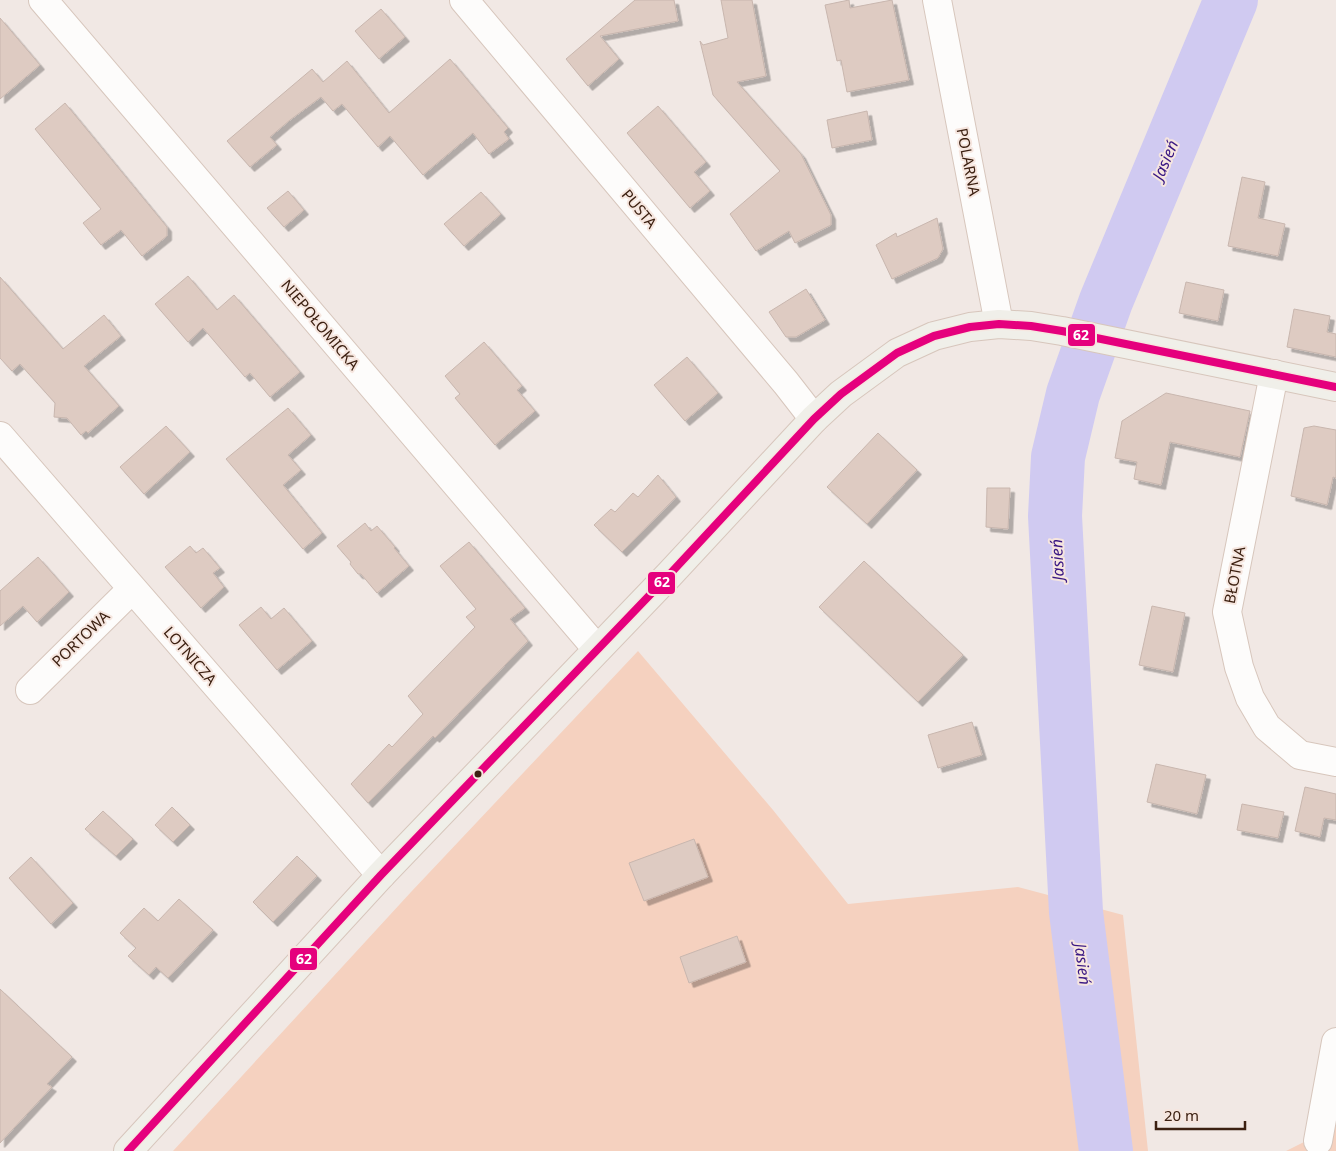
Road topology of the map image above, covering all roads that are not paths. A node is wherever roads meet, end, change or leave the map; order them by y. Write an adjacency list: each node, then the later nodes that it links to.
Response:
1 (43, 0): 10 (street, NIEPOŁOMICKA)
2 (937, 0): 4 (street, POLARNA)
3 (469, 2): 7 (street, PUSTA)
4 (999, 324): 5 (street); 7 (street)
5 (1274, 374): 6 (street); 12 (street, BŁOTNA)
6 (1336, 387)
7 (814, 419): 10 (street)
8 (0, 436): 9 (street, LOTNICZA)
9 (132, 589): 11 (street, PORTOWA); 13 (street, LOTNICZA)
10 (597, 650): 13 (street)
11 (30, 690)
12 (1336, 762)
13 (380, 876): 16 (street)
14 (1336, 1042): 15 (street)
15 (1318, 1141)
16 (128, 1151)

